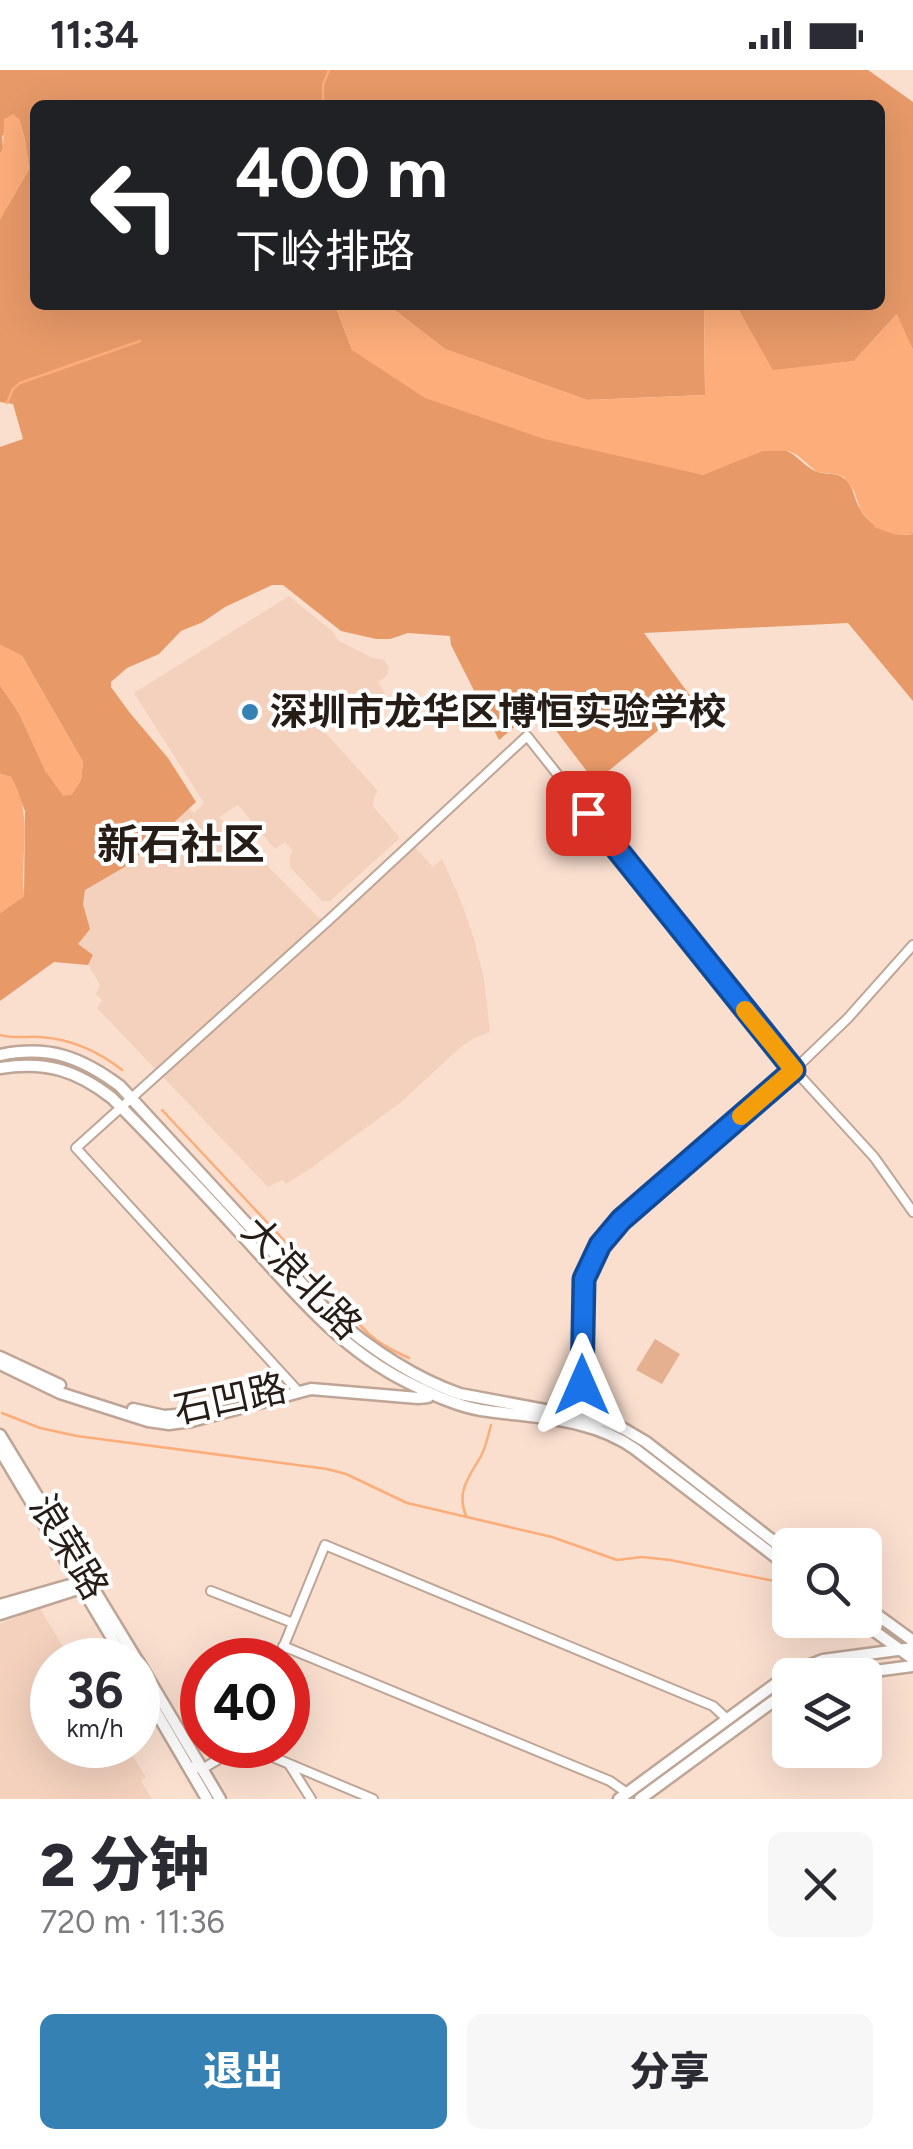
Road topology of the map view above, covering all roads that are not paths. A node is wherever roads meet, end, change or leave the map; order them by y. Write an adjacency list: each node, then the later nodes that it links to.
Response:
1 (913, 945): 4 (street)
2 (0, 1055): 5 (main road, 大浪北路)
3 (0, 1068): 6 (main road, 大浪北路)
4 (794, 1070): 5 (street); 7 (street); 12 (street)
5 (132, 1098): 6 (street); 12 (main road, 大浪北路)
6 (122, 1107): 10 (street); 11 (main road, 大浪北路)
7 (913, 1212)
8 (0, 1356): 10 (main road, 石凹路)
9 (0, 1364): 10 (main road, 石凹路)
10 (296, 1388): 11 (main road, 石凹路)
11 (430, 1393): 12 (main road, 大浪北路)
12 (581, 1422): 14 (main road, 大浪北路); 16 (main road, 大浪北路)
13 (1, 1443): 15 (main road, 浪荣路); 17 (main road, 浪荣路)
14 (772, 1540)
15 (59, 1548): 17 (main road, 浪荣路); 19 (main road)
16 (772, 1554)
17 (84, 1584): 19 (main road); 21 (main road, 浪荣路); 27 (main road, 浪荣路)
18 (211, 1591): 24 (street)
19 (51, 1594): 20 (main road); 21 (main road); 22 (main road)
20 (0, 1605)
21 (94, 1607): 26 (main road, 浪荣路)
22 (0, 1614)
23 (882, 1619): 29 (main road)
24 (292, 1623): 28 (street); 37 (street)
25 (882, 1636): 30 (main road)
26 (112, 1638)
27 (121, 1638)
28 (286, 1638)
29 (913, 1644): 30 (main road)
30 (900, 1649): 32 (main road); 37 (main road)
31 (310, 1657): 44 (street)
32 (913, 1662): 33 (main road)
33 (882, 1668)
34 (160, 1699): 43 (main road, 浪荣路)
35 (772, 1702): 49 (main road)
36 (160, 1718): 38 (main road)
37 (727, 1719): 44 (main road)
38 (180, 1752)
39 (189, 1768): 45 (main road)
40 (197, 1768): 43 (street)
41 (292, 1768): 47 (street)
42 (298, 1768): 48 (street)
43 (202, 1769): 46 (main road, 浪荣路)
44 (623, 1796)
45 (207, 1799)
46 (220, 1799)
47 (311, 1799)
48 (372, 1799)
49 (640, 1799)

